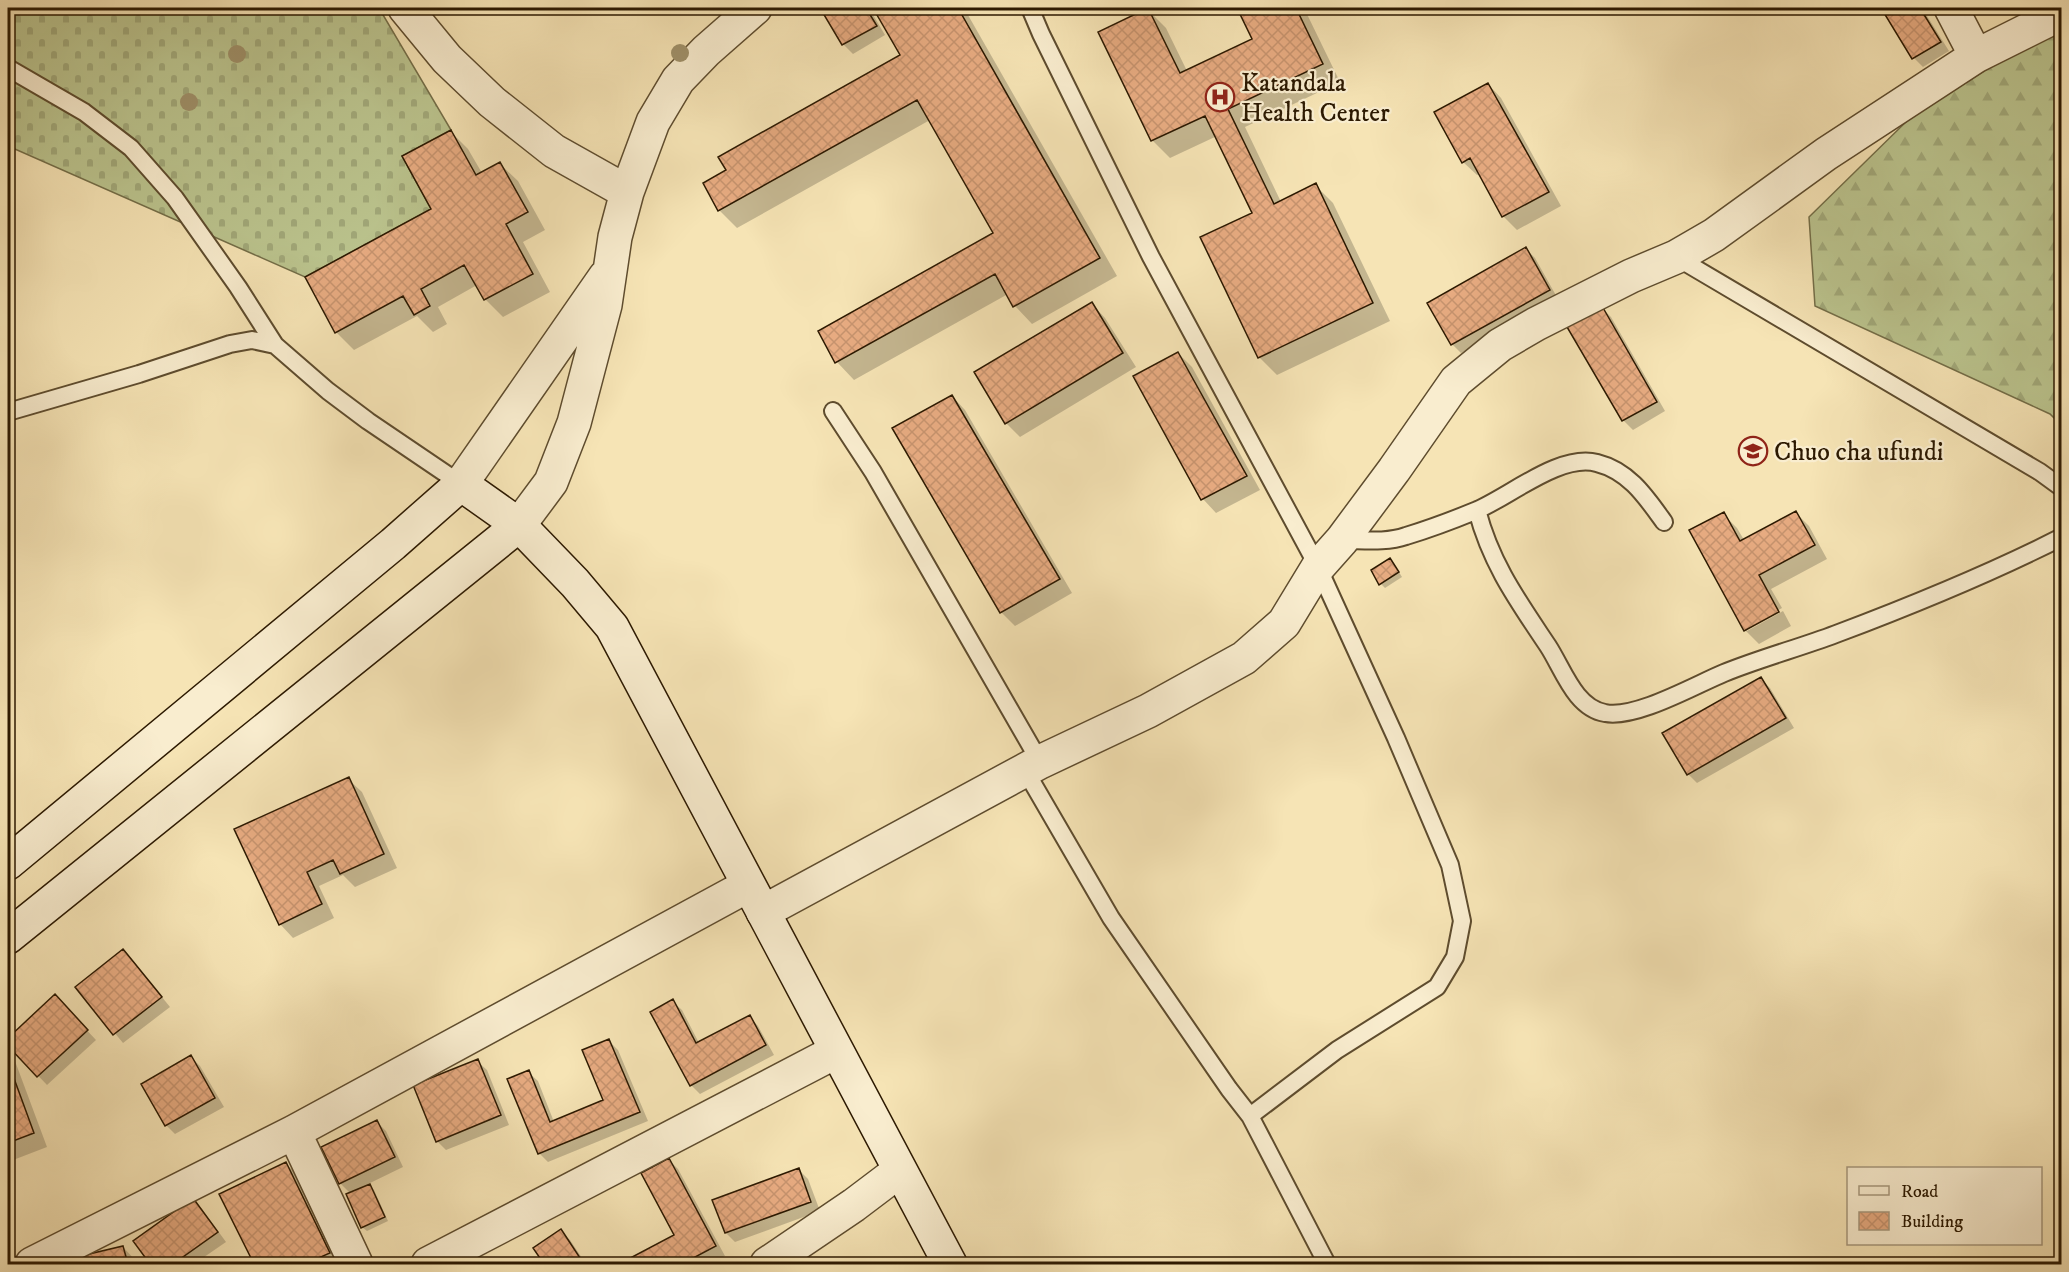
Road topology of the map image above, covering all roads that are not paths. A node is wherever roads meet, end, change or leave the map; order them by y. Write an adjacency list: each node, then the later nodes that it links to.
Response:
1 (405, 8): 8 (street)
2 (755, 8): 8 (street)
3 (1030, 8): 21 (lane)
4 (1951, 8): 6 (street)
5 (2061, 13): 6 (street)
6 (1976, 56): 9 (street)
7 (8, 68): 11 (lane)
8 (627, 192): 10 (street)
9 (1676, 257): 15 (lane); 20 (street)
10 (610, 271): 14 (street); 18 (street)
11 (275, 345): 13 (lane); 14 (lane)
12 (833, 411): 22 (lane)
13 (8, 412)
14 (461, 484): 18 (street); 23 (street)
15 (2061, 488)
16 (1477, 510): 17 (lane); 19 (lane); 20 (lane)
17 (1664, 522)
18 (519, 525): 24 (street); 25 (street)
19 (2061, 537)
20 (1342, 540): 21 (street)
21 (1318, 567): 22 (street); 27 (lane)
22 (1033, 766): 24 (street); 27 (lane)
23 (8, 863)
24 (755, 899): 26 (street); 28 (street)
25 (8, 937)
26 (836, 1052): 29 (street); 32 (street)
27 (1250, 1116): 35 (lane)
28 (294, 1132): 30 (street); 31 (street)
29 (899, 1171): 33 (street); 34 (street)
30 (32, 1264)
31 (357, 1264)
32 (428, 1264)
33 (767, 1264)
34 (950, 1264)
35 (1327, 1264)

